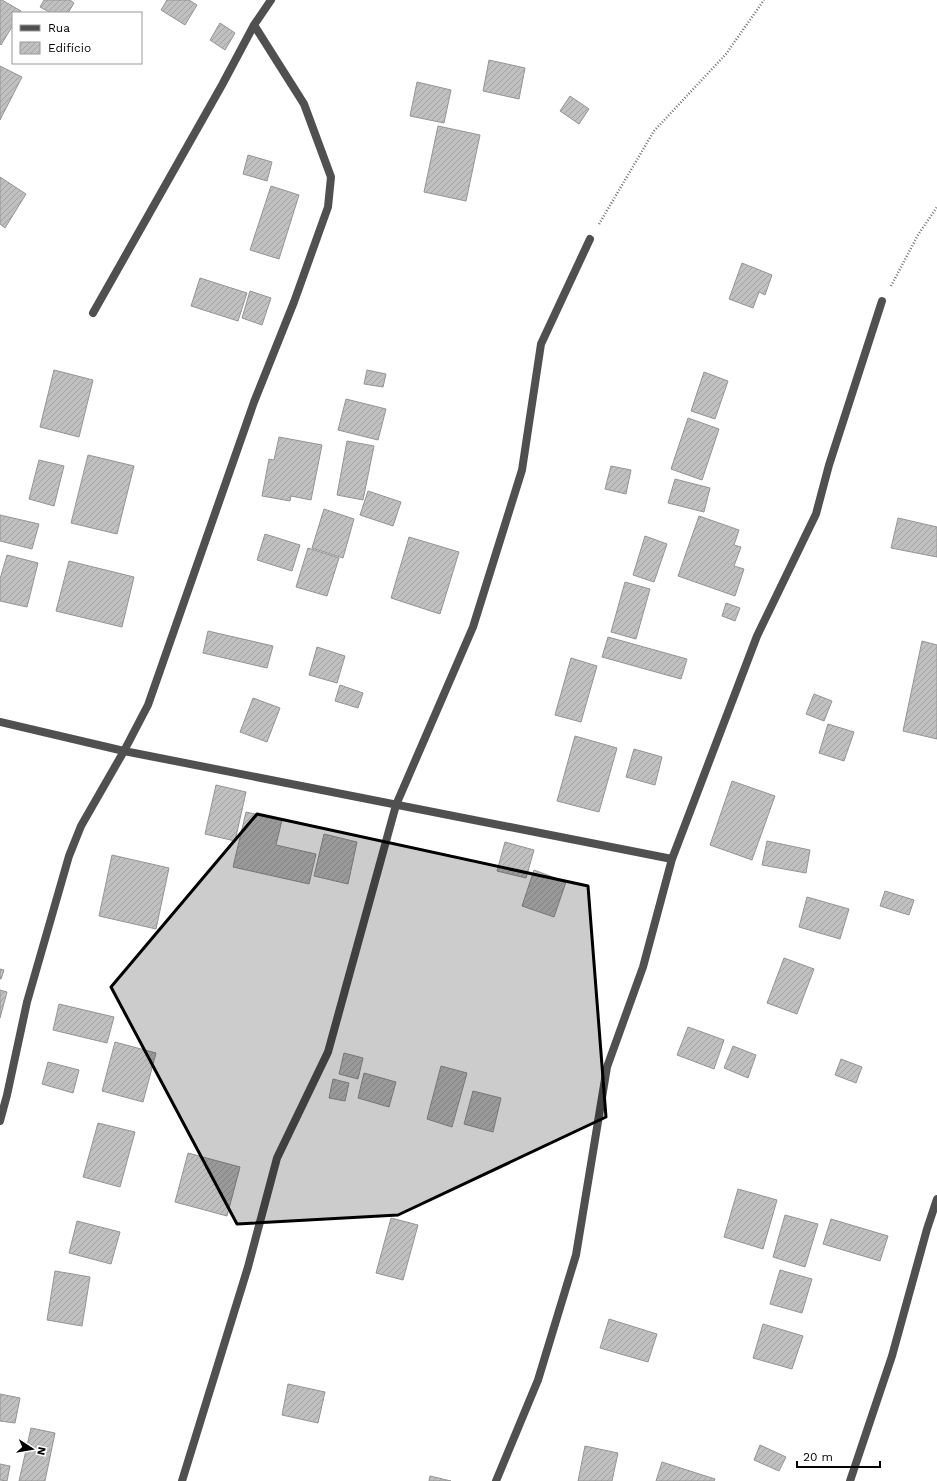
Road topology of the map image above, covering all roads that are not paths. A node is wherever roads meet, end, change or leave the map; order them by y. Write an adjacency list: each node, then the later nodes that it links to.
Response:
1 (271, 0): 2 (street)
2 (254, 25): 5 (street); 7 (street)
3 (590, 239): 8 (street)
4 (882, 301): 9 (street)
5 (93, 314)
6 (0, 722): 7 (street)
7 (124, 751): 8 (street); 10 (street)
8 (396, 805): 9 (street); 12 (street)
9 (672, 859): 13 (street)
10 (0, 1121)
11 (937, 1199): 14 (street)
12 (182, 1481)
13 (496, 1481)
14 (850, 1481)

